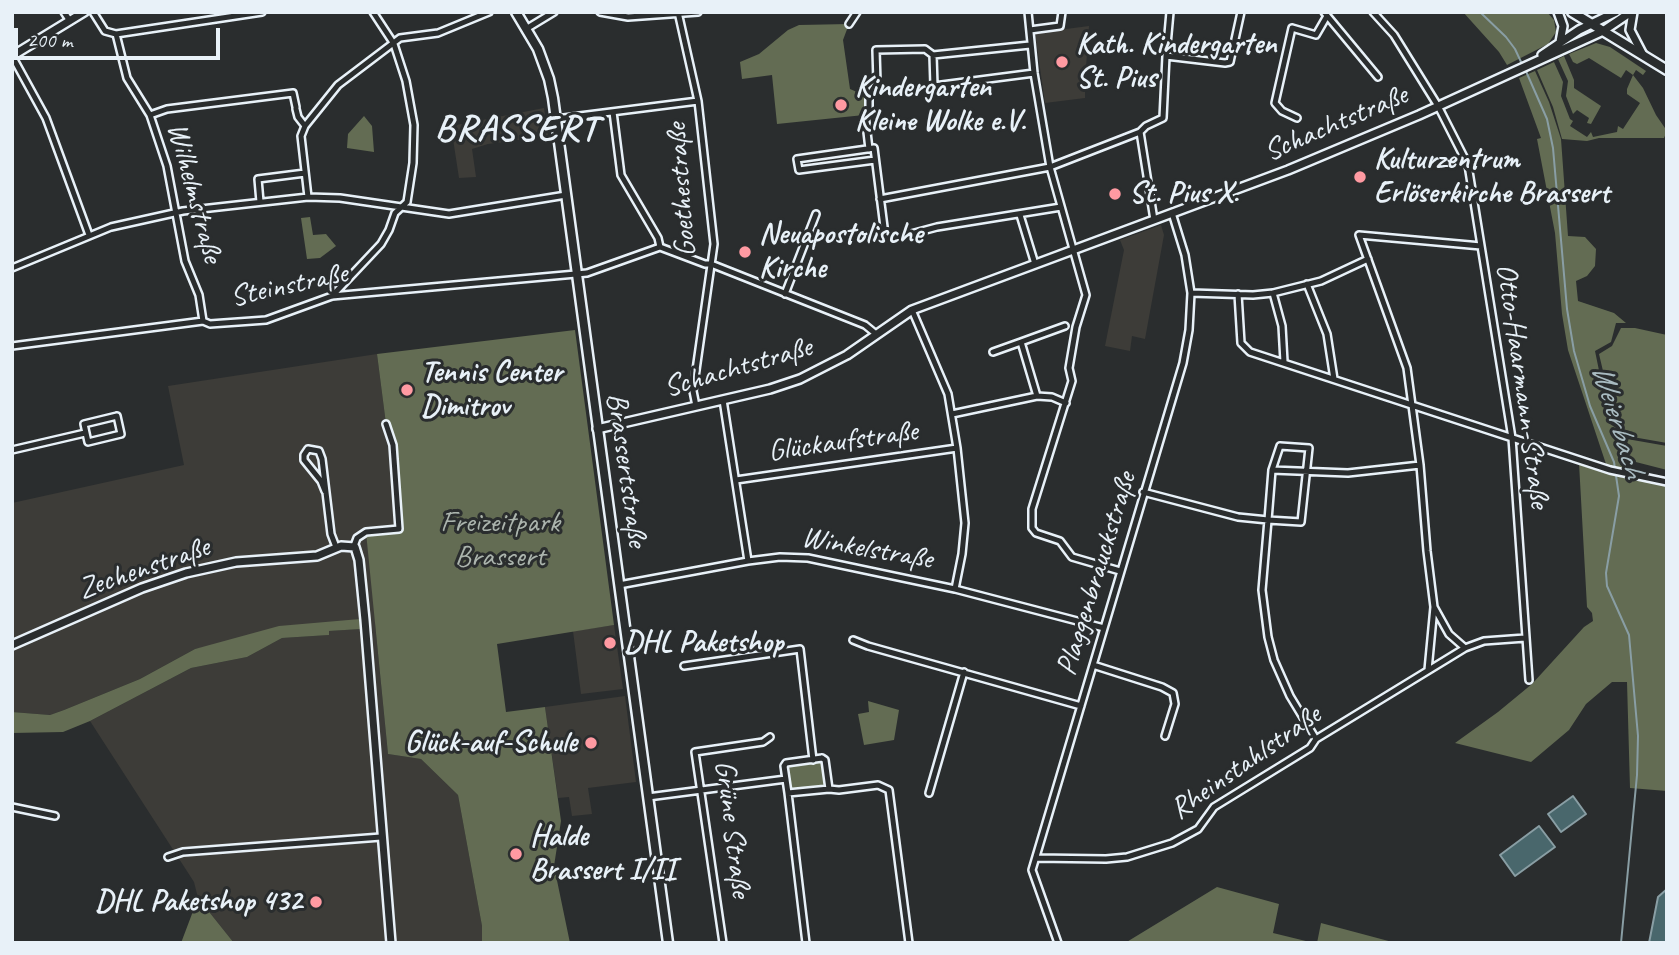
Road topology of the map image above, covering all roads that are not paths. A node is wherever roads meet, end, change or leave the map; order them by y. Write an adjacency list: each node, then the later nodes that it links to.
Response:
1 (64, 12): 23 (street)
2 (84, 12): 23 (street)
3 (93, 12): 29 (street)
4 (262, 12): 29 (street)
5 (373, 12): 31 (street)
6 (489, 12): 31 (street)
7 (516, 12): 26 (main road, Brassertstraße)
8 (554, 12): 26 (street)
9 (600, 12): 21 (street)
10 (698, 12): 21 (street)
11 (857, 12): 24 (street)
12 (1028, 12): 27 (street)
13 (1062, 12): 27 (street)
14 (1170, 12): 36 (street)
15 (1241, 12): 36 (street)
16 (1373, 12): 42 (street, Otto-Haarmann-Straße)
17 (1558, 12): 30 (street)
18 (1572, 12): 25 (main road)
19 (1616, 12): 25 (street, Schachtstraße)
20 (1632, 12): 28 (street, Schachtstraße); 34 (street)
21 (679, 13): 41 (street, Goethestraße)
22 (1326, 14): 40 (street); 45 (street)
23 (70, 21): 35 (street)
24 (849, 24)
25 (1592, 24): 28 (main road); 30 (street, Schachtstraße)
26 (526, 29): 46 (main road, Brassertstraße)
27 (1030, 30): 32 (street)
28 (1603, 31): 34 (main road); 37 (street, Schachtstraße)
29 (116, 34): 44 (street, Wilhelmstraße)
30 (1560, 42): 37 (street, Schachtstraße)
31 (394, 44): 47 (street); 58 (street)
32 (1030, 45): 33 (street); 39 (street)
33 (933, 54): 39 (street); 49 (street)
34 (1643, 55): 38 (main road)
35 (12, 56): 64 (street)
36 (1166, 56): 48 (street)
37 (1531, 63): 42 (street, Schachtstraße)
38 (1667, 70)
39 (1034, 73): 51 (street)
40 (1378, 77)
41 (698, 101): 43 (street); 69 (street, Goethestraße)
42 (1438, 106): 60 (street, Schachtstraße); 65 (street, Otto-Haarmann-Straße)
43 (613, 112): 46 (street); 66 (street)
44 (150, 115): 47 (street); 59 (street, Wilhelmstraße)
45 (1297, 118)
46 (556, 119): 53 (main road, Brassertstraße)
47 (305, 126): 52 (street)
48 (1140, 132): 51 (street); 63 (street)
49 (871, 148): 50 (street); 50 (street)
50 (875, 160): 55 (street)
51 (1049, 167): 55 (street); 57 (street)
52 (305, 173): 54 (street); 56 (street)
53 (566, 195): 58 (street); 72 (main road, Brassertstraße)
54 (308, 197): 56 (street); 58 (street)
55 (880, 199): 62 (street)
56 (260, 202): 59 (street)
57 (1061, 206): 62 (street); 67 (street)
58 (402, 208): 78 (street)
59 (176, 212): 64 (street); 80 (street, Wilhelmstraße)
60 (1172, 213): 63 (street, Schachtstraße); 74 (street, Plaggenbrauckstraße)
61 (816, 214): 77 (street)
62 (1020, 215): 70 (street)
63 (1154, 220): 67 (street, Schachtstraße)
64 (89, 236): 71 (street)
65 (1481, 246): 68 (street); 97 (street, Otto-Haarmann-Straße)
66 (660, 247): 69 (street); 72 (street, Steinstraße)
67 (1072, 251): 70 (street, Schachtstraße); 90 (street)
68 (1368, 259): 73 (street); 92 (street)
69 (711, 264): 77 (street); 91 (street, Goethestraße)
70 (1035, 264): 79 (street, Schachtstraße)
71 (12, 268)
72 (578, 274): 78 (street, Steinstraße); 95 (main road, Brassertstraße)
73 (1307, 284): 76 (street); 87 (street)
74 (1191, 293): 75 (street); 106 (street, Plaggenbrauckstraße)
75 (1238, 293): 76 (street); 86 (street)
76 (1273, 293): 86 (street)
77 (785, 294): 82 (street)
78 (332, 296): 80 (street, Steinstraße)
79 (912, 310): 82 (street, Schachtstraße); 93 (street)
80 (203, 321): 84 (street, Steinstraße)
81 (1065, 326): 83 (street)
82 (876, 334): 89 (street, Schachtstraße)
83 (1020, 342): 85 (street); 88 (street)
84 (12, 346)
85 (993, 352)
86 (1284, 362): 87 (street)
87 (1334, 379): 92 (street)
88 (1037, 396): 90 (street); 93 (street)
89 (723, 400): 91 (street, Schachtstraße); 103 (street)
90 (1066, 403): 111 (street)
91 (696, 406): 95 (street, Schachtstraße)
92 (1413, 406): 97 (street); 100 (street)
93 (952, 414): 98 (street)
94 (386, 424): 108 (street)
95 (597, 429): 112 (main road, Brassertstraße)
96 (85, 433): 96 (street); 99 (street)
97 (1512, 438): 104 (street); 116 (street, Otto-Haarmann-Straße)
98 (957, 448): 103 (street, Glückaufstraße); 113 (street)
99 (12, 450)
100 (1420, 466): 102 (street); 114 (street)
101 (1272, 470): 102 (street); 102 (street); 107 (street)
102 (1307, 473): 107 (street)
103 (736, 480): 110 (street)
104 (1667, 482)
105 (325, 491): 105 (street); 109 (street)
106 (1143, 492): 107 (street); 111 (street, Plaggenbrauckstraße)
107 (1268, 520): 130 (street)
108 (354, 546): 109 (street, Zechenstraße); 140 (street)
109 (336, 547): 118 (street, Zechenstraße)
110 (748, 561): 112 (street, Winkelstraße); 113 (street, Winkelstraße)
111 (1120, 571): 115 (street, Plaggenbrauckstraße)
112 (620, 585): 137 (main road, Brassertstraße)
113 (955, 589): 115 (street, Winkelstraße)
114 (1434, 607): 120 (street); 124 (street)
115 (1104, 628): 122 (street, Plaggenbrauckstraße)
116 (1525, 638): 120 (street, Rheinstahlstraße); 126 (street, Otto-Haarmann-Straße)
117 (853, 640): 119 (street)
118 (12, 645)
119 (868, 646): 121 (street); 125 (street)
120 (1465, 648): 124 (street, Rheinstahlstraße)
121 (866, 656)
122 (1093, 665): 127 (street, Plaggenbrauckstraße); 128 (street)
123 (684, 666): 131 (street)
124 (1428, 670): 130 (street, Rheinstahlstraße)
125 (964, 672): 127 (street); 136 (street)
126 (1530, 680)
127 (1081, 706): 142 (street, Plaggenbrauckstraße)
128 (1166, 736)
129 (770, 737): 134 (street, Grüne Straße)
130 (1316, 739): 142 (street, Rheinstahlstraße)
131 (813, 760): 132 (street); 133 (street)
132 (786, 779): 134 (street); 135 (street)
133 (829, 789): 135 (street); 147 (street)
134 (701, 790): 137 (street); 145 (street, Grüne Straße)
135 (788, 793): 146 (street)
136 (929, 793)
137 (648, 797): 144 (main road, Brassertstraße)
138 (12, 807): 139 (street)
139 (55, 816)
140 (381, 837): 141 (street); 143 (street)
141 (168, 856)
142 (1035, 858): 148 (street, Plaggenbrauckstraße)
143 (391, 943)
144 (668, 943)
145 (723, 943)
146 (806, 943)
147 (909, 943)
148 (1058, 943)

